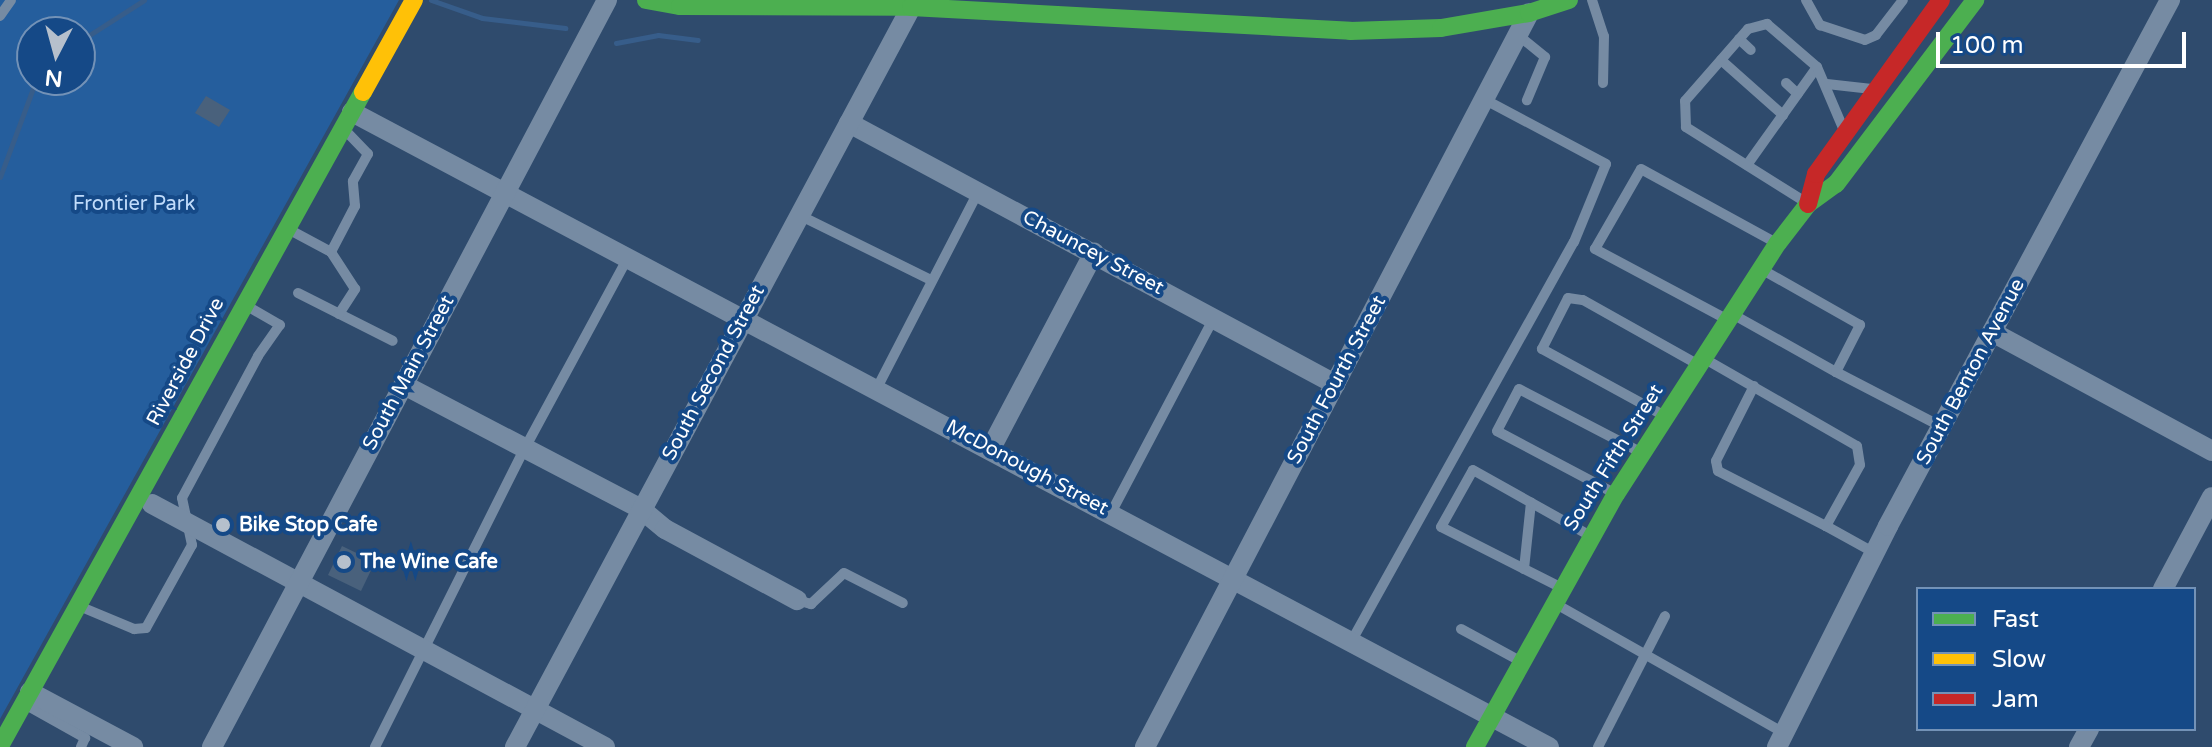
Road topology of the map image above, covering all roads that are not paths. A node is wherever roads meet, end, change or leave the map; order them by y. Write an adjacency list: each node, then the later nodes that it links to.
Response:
1 (11, 0): 14 (lane)
2 (607, 0): 32 (street, South Main Street)
3 (646, 0): 11 (street)
4 (1569, 0): 13 (street)
5 (1592, 0): 20 (lane)
6 (1806, 0): 7 (lane)
7 (1903, 0)
8 (1975, 0): 34 (street, South Fifth Street)
9 (2170, 0): 51 (street, South Benton Avenue)
10 (1938, 1): 23 (street, South Fifth Street)
11 (913, 4): 13 (street); 29 (street, South Second Street)
12 (410, 7): 28 (street, Riverside Drive)
13 (1529, 13): 15 (street, South Fourth Street)
14 (0, 16)
15 (1518, 35): 25 (street, South Fourth Street); 26 (lane)
16 (1739, 39): 17 (lane); 18 (lane); 19 (lane)
17 (1751, 50)
18 (1721, 60): 27 (lane); 31 (lane)
19 (1817, 67): 22 (lane); 24 (lane)
20 (1603, 83)
21 (1786, 83): 24 (lane)
22 (1827, 84): 23 (lane); 30 (lane)
23 (1878, 88): 30 (street, South Fifth Street)
24 (1798, 94): 27 (lane)
25 (1484, 99): 37 (lane); 55 (street, South Fourth Street)
26 (1527, 100)
27 (1783, 115): 31 (lane)
28 (348, 120): 32 (street, McDonough Street); 36 (street, Riverside Drive); 40 (lane)
29 (849, 123): 33 (street, Chauncey Street); 35 (street, South Second Street)
30 (1842, 138): 34 (street, South Fifth Street)
31 (1747, 165): 34 (lane)
32 (504, 191): 42 (street, McDonough Street); 56 (street, South Main Street)
33 (978, 192): 41 (street, Chauncey Street); 44 (lane)
34 (1808, 204): 38 (street, South Fifth Street)
35 (799, 215): 44 (lane); 48 (street, South Second Street)
36 (286, 228): 40 (lane); 46 (street, Riverside Drive)
37 (1575, 238): 39 (lane); 85 (lane)
38 (1778, 243): 39 (lane); 43 (street, South Fifth Street)
39 (1595, 249): 49 (lane)
40 (331, 252): 47 (lane)
41 (1094, 253): 50 (street, Chauncey Street); 62 (street)
42 (629, 256): 48 (street, McDonough Street); 61 (lane)
43 (1761, 269): 49 (street, South Fifth Street); 54 (lane)
44 (931, 280): 57 (lane)
45 (298, 293): 47 (lane)
46 (242, 304): 71 (lane); 82 (street, Riverside Drive)
47 (339, 314): 52 (lane)
48 (744, 316): 57 (street, McDonough Street); 69 (street, South Second Street)
49 (1730, 317): 53 (street, South Fifth Street); 54 (lane)
50 (1214, 318): 55 (street, Chauncey Street); 70 (lane)
51 (1992, 332): 60 (street, South Benton Avenue); 63 (street)
52 (393, 341)
53 (1701, 362): 58 (lane); 59 (street, South Fifth Street); 59 (lane)
54 (1836, 372): 60 (lane)
55 (1335, 384): 76 (street, South Fourth Street)
56 (404, 385): 61 (street); 77 (street, South Main Street)
57 (878, 386): 62 (street, McDonough Street)
58 (1754, 386): 72 (lane); 72 (lane)
59 (1666, 417): 64 (street, South Fifth Street)
60 (1942, 427): 74 (street, South Benton Avenue)
61 (525, 448): 69 (street); 86 (lane)
62 (991, 448): 70 (street, McDonough Street)
63 (2212, 451)
64 (1642, 453): 65 (street, South Fifth Street); 65 (lane)
65 (1616, 494): 73 (street, South Fifth Street)
66 (2212, 497): 78 (street)
67 (1531, 502): 73 (lane); 75 (lane); 75 (lane)
68 (152, 504): 71 (street)
69 (641, 509): 80 (street); 90 (street, South Second Street)
70 (1111, 513): 76 (street, McDonough Street)
71 (187, 524): 77 (street); 82 (lane)
72 (1826, 526): 74 (lane)
73 (1591, 536): 79 (street, South Fifth Street)
74 (1875, 553): 92 (street, South Benton Avenue)
75 (1524, 569): 79 (lane)
76 (1233, 580): 85 (street, McDonough Street); 100 (street, South Fourth Street)
77 (298, 585): 86 (street); 96 (street, South Main Street)
78 (2164, 587)
79 (1556, 594): 87 (lane); 88 (street, South Fifth Street)
80 (797, 600): 81 (lane)
81 (903, 603)
82 (77, 605): 89 (street, Riverside Drive)
83 (1665, 616): 87 (lane)
84 (1461, 629): 88 (lane)
85 (1351, 642): 91 (street, McDonough Street)
86 (426, 651): 90 (street); 97 (lane)
87 (1646, 655): 92 (lane); 103 (lane)
88 (1520, 661): 91 (street, South Fifth Street)
89 (26, 698): 93 (street, Riverside Drive); 94 (lane); 95 (street)
90 (535, 710): 98 (street, South Second Street); 99 (street)
91 (1491, 716): 101 (street, South Fifth Street); 102 (street, McDonough Street)
92 (1781, 740)
93 (0, 746)
94 (81, 747)
95 (133, 747)
96 (212, 747)
97 (375, 747)
98 (515, 747)
99 (605, 747)
100 (1145, 747)
101 (1475, 747)
102 (1549, 747)
103 (1598, 747)

